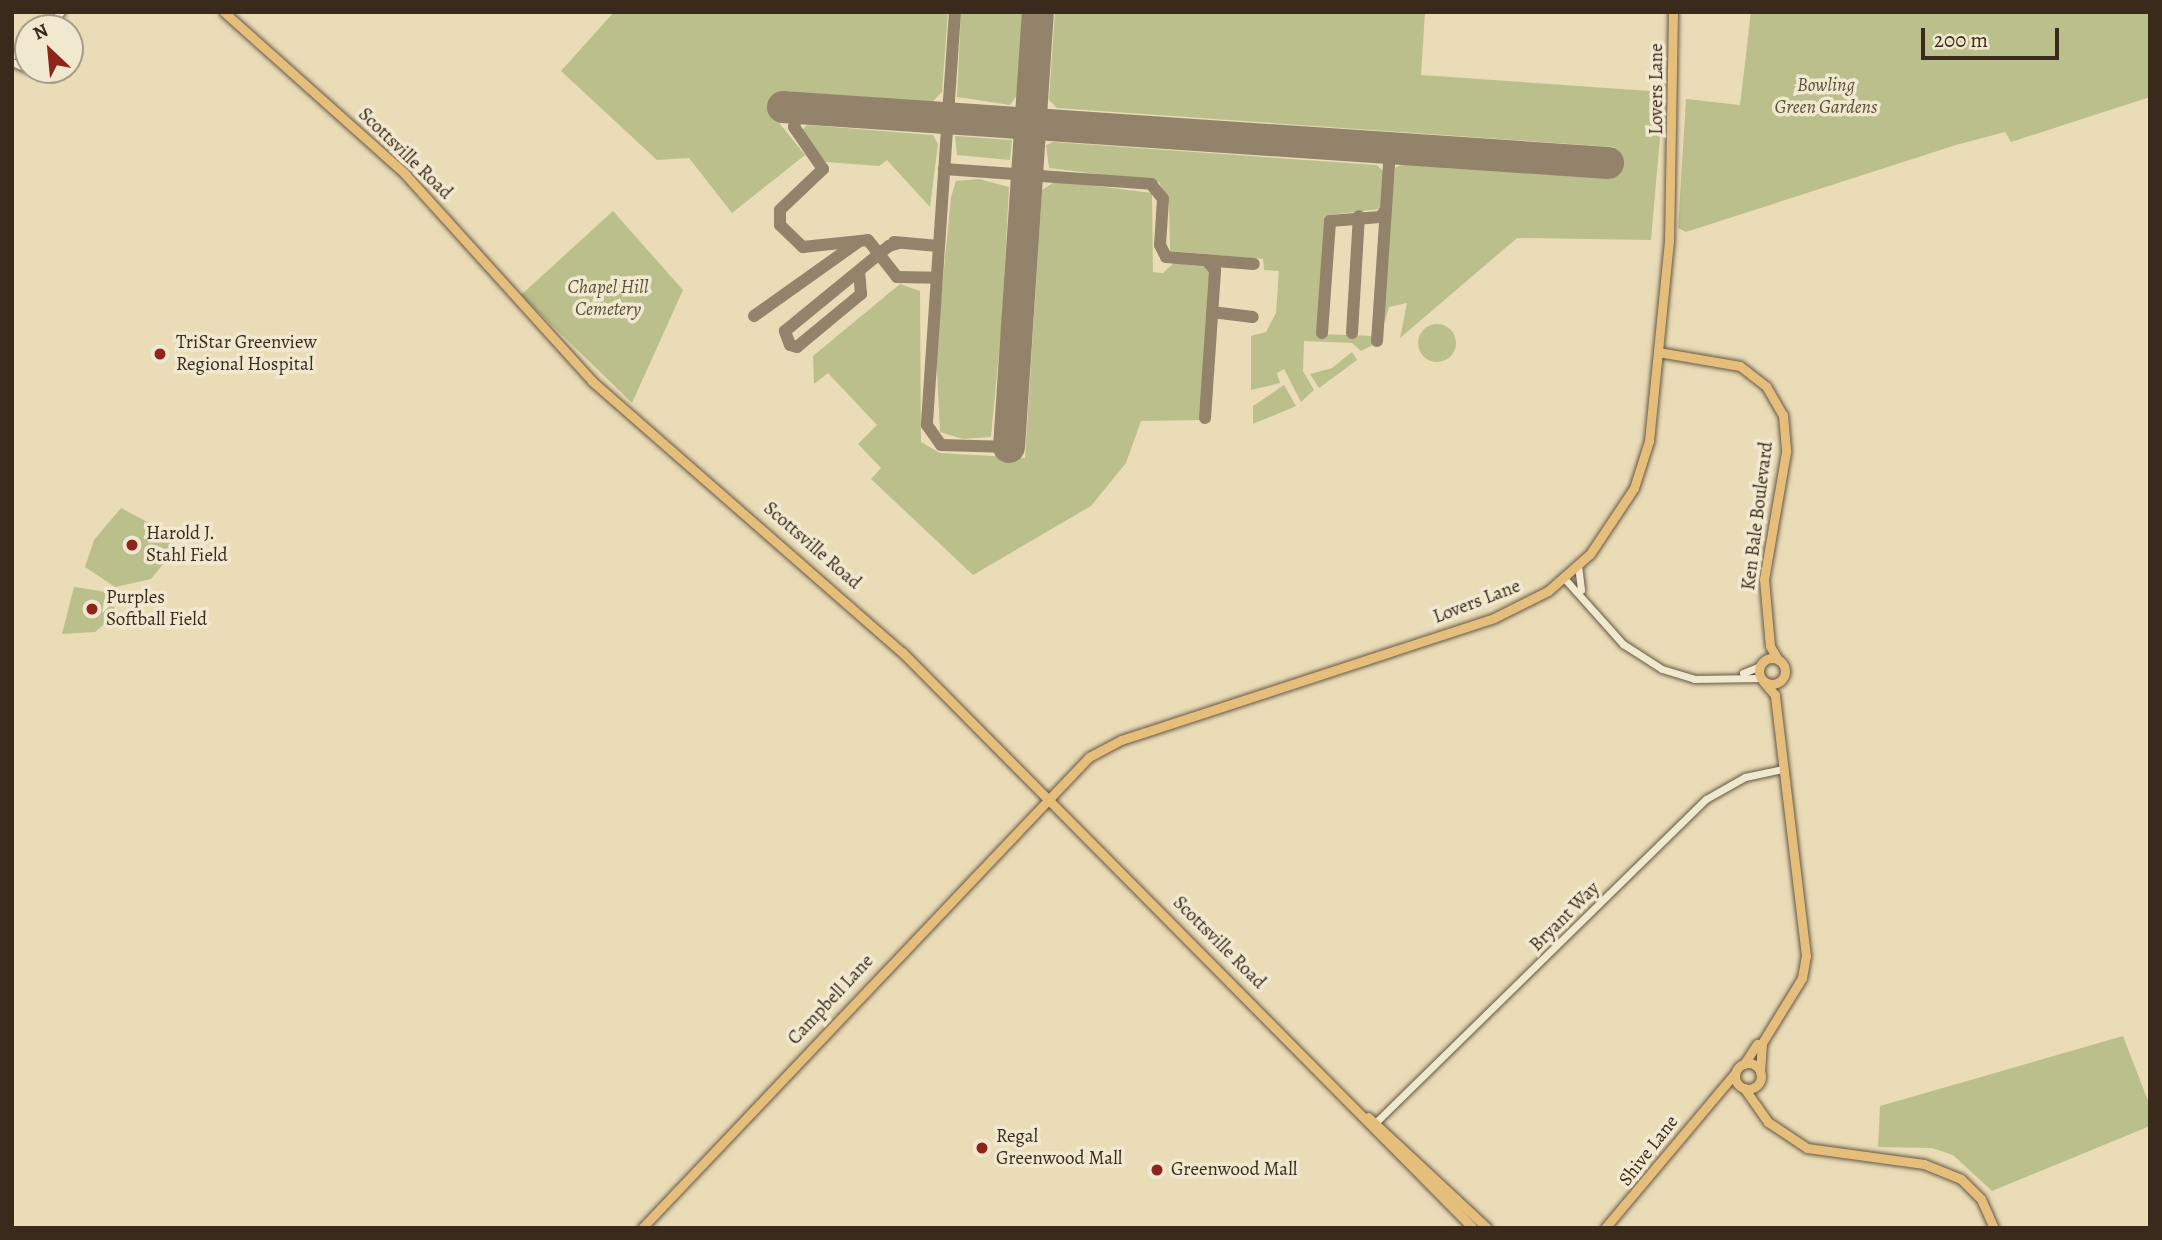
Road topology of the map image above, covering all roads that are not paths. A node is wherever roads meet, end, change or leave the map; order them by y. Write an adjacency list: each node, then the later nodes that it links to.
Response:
1 (225, 12): 15 (main road, Scottsville Road)
2 (1673, 12): 3 (main road, Lovers Lane)
3 (1658, 352): 4 (main road, Lovers Lane); 7 (main road, Ken Bale Boulevard)
4 (1578, 565): 5 (main road, Lovers Lane); 6 (street)
5 (1564, 578): 6 (street); 15 (main road, Lovers Lane)
6 (1582, 591): 10 (street)
7 (1770, 646): 8 (main road, Ken Bale Boulevard); 9 (main road)
8 (1778, 660): 9 (main road); 12 (main road, Ken Bale Boulevard)
9 (1761, 664): 10 (street); 11 (main road)
10 (1732, 676): 11 (street)
11 (1762, 680): 12 (main road); 13 (main road)
12 (1779, 682): 13 (main road, Ken Bale Boulevard)
13 (1775, 695): 14 (main road, Ken Bale Boulevard)
14 (1783, 769): 16 (main road, Ken Bale Boulevard); 22 (street, Bryant Way)
15 (1047, 796): 22 (main road, Scottsville Road); 24 (main road, Campbell Lane)
16 (1799, 983): 17 (main road, Ken Bale Boulevard); 19 (main road, Ken Bale Boulevard)
17 (1744, 1064): 18 (main road, Ken Bale Boulevard); 19 (main road)
18 (1735, 1073): 20 (main road, Ken Bale Boulevard); 21 (main road, Shive Lane)
19 (1760, 1075): 20 (main road); 23 (main road, Ken Bale Boulevard)
20 (1743, 1087): 21 (main road); 23 (main road, Ken Bale Boulevard)
21 (1717, 1093): 27 (main road, Shive Lane)
22 (1378, 1123): 25 (main road, Scottsville Road); 26 (main road, Scottsville Road)
23 (1776, 1128): 28 (main road, Ken Bale Boulevard)
24 (642, 1228)
25 (1473, 1228)
26 (1487, 1228)
27 (1605, 1228)
28 (1994, 1228)

